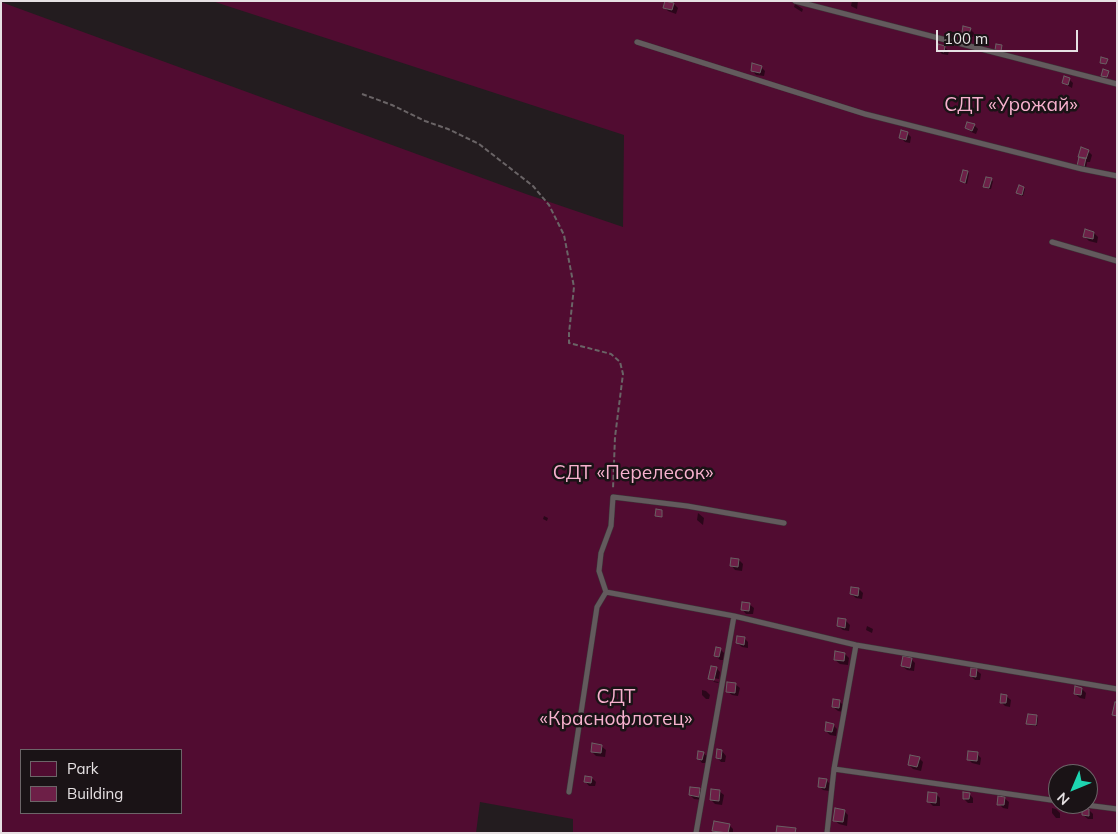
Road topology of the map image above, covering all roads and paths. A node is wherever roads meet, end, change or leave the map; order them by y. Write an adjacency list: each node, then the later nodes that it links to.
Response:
1 (795, 1): 3 (lane)
2 (637, 42): 5 (lane)
3 (1117, 84)
4 (362, 94): 8 (path)
5 (1117, 176)
6 (1052, 242): 7 (lane)
7 (1117, 261)
8 (613, 497): 9 (lane); 10 (lane)
9 (784, 523)
10 (606, 592): 11 (lane); 15 (lane)
11 (734, 616): 12 (lane); 19 (lane)
12 (856, 645): 13 (lane); 14 (lane)
13 (1117, 689)
14 (834, 769): 16 (lane); 20 (lane)
15 (569, 792)
16 (1048, 800)
17 (1098, 807): 18 (lane)
18 (1117, 810)
19 (696, 833)
20 (827, 833)

